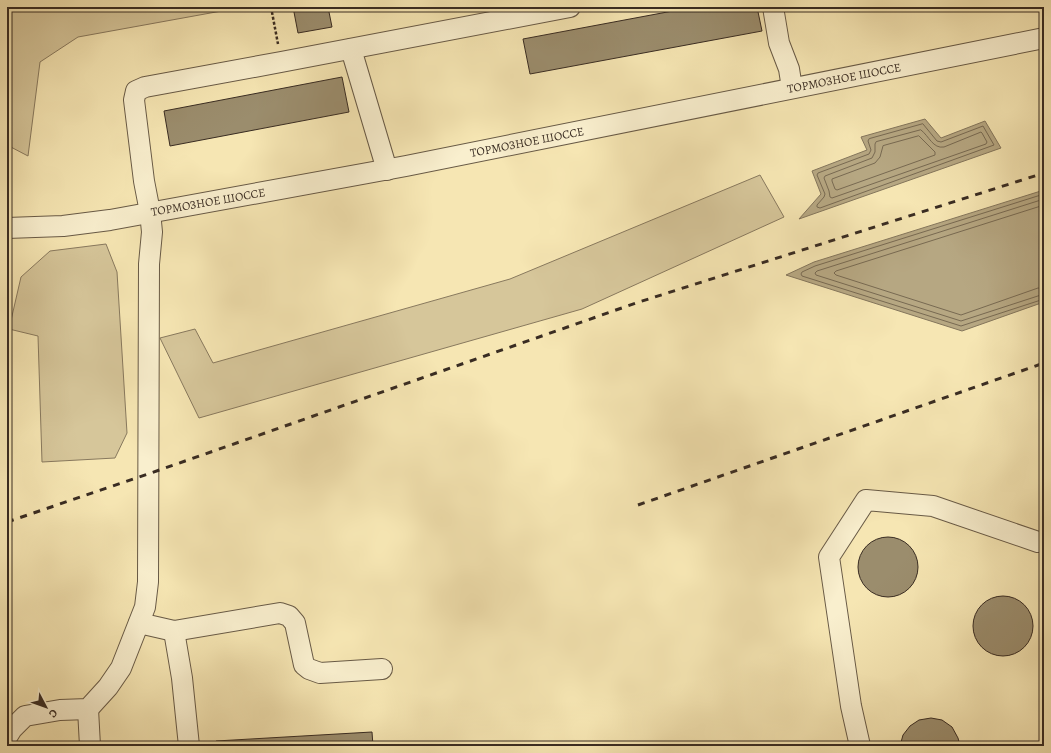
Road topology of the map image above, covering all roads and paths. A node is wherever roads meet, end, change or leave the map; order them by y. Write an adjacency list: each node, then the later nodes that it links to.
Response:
1 (570, 7): 5 (street)
2 (773, 7): 7 (street)
3 (270, 8): 6 (path)
4 (1044, 38): 7 (street, ТОРМОЗНОЕ ШОССЕ)
5 (351, 49): 6 (street); 8 (street)
6 (281, 62): 9 (street)
7 (792, 88): 8 (street, ТОРМОЗНОЕ ШОССЕ)
8 (387, 170): 9 (street, ТОРМОЗНОЕ ШОССЕ)
9 (150, 212): 10 (street, ТОРМОЗНОЕ ШОССЕ); 12 (street)
10 (7, 228)
11 (1038, 542): 19 (street)
12 (139, 623): 13 (street); 15 (street)
13 (174, 631): 14 (street); 18 (street)
14 (382, 669)
15 (88, 709): 16 (street); 17 (street)
16 (7, 737)
17 (90, 746)
18 (189, 746)
19 (860, 746)

